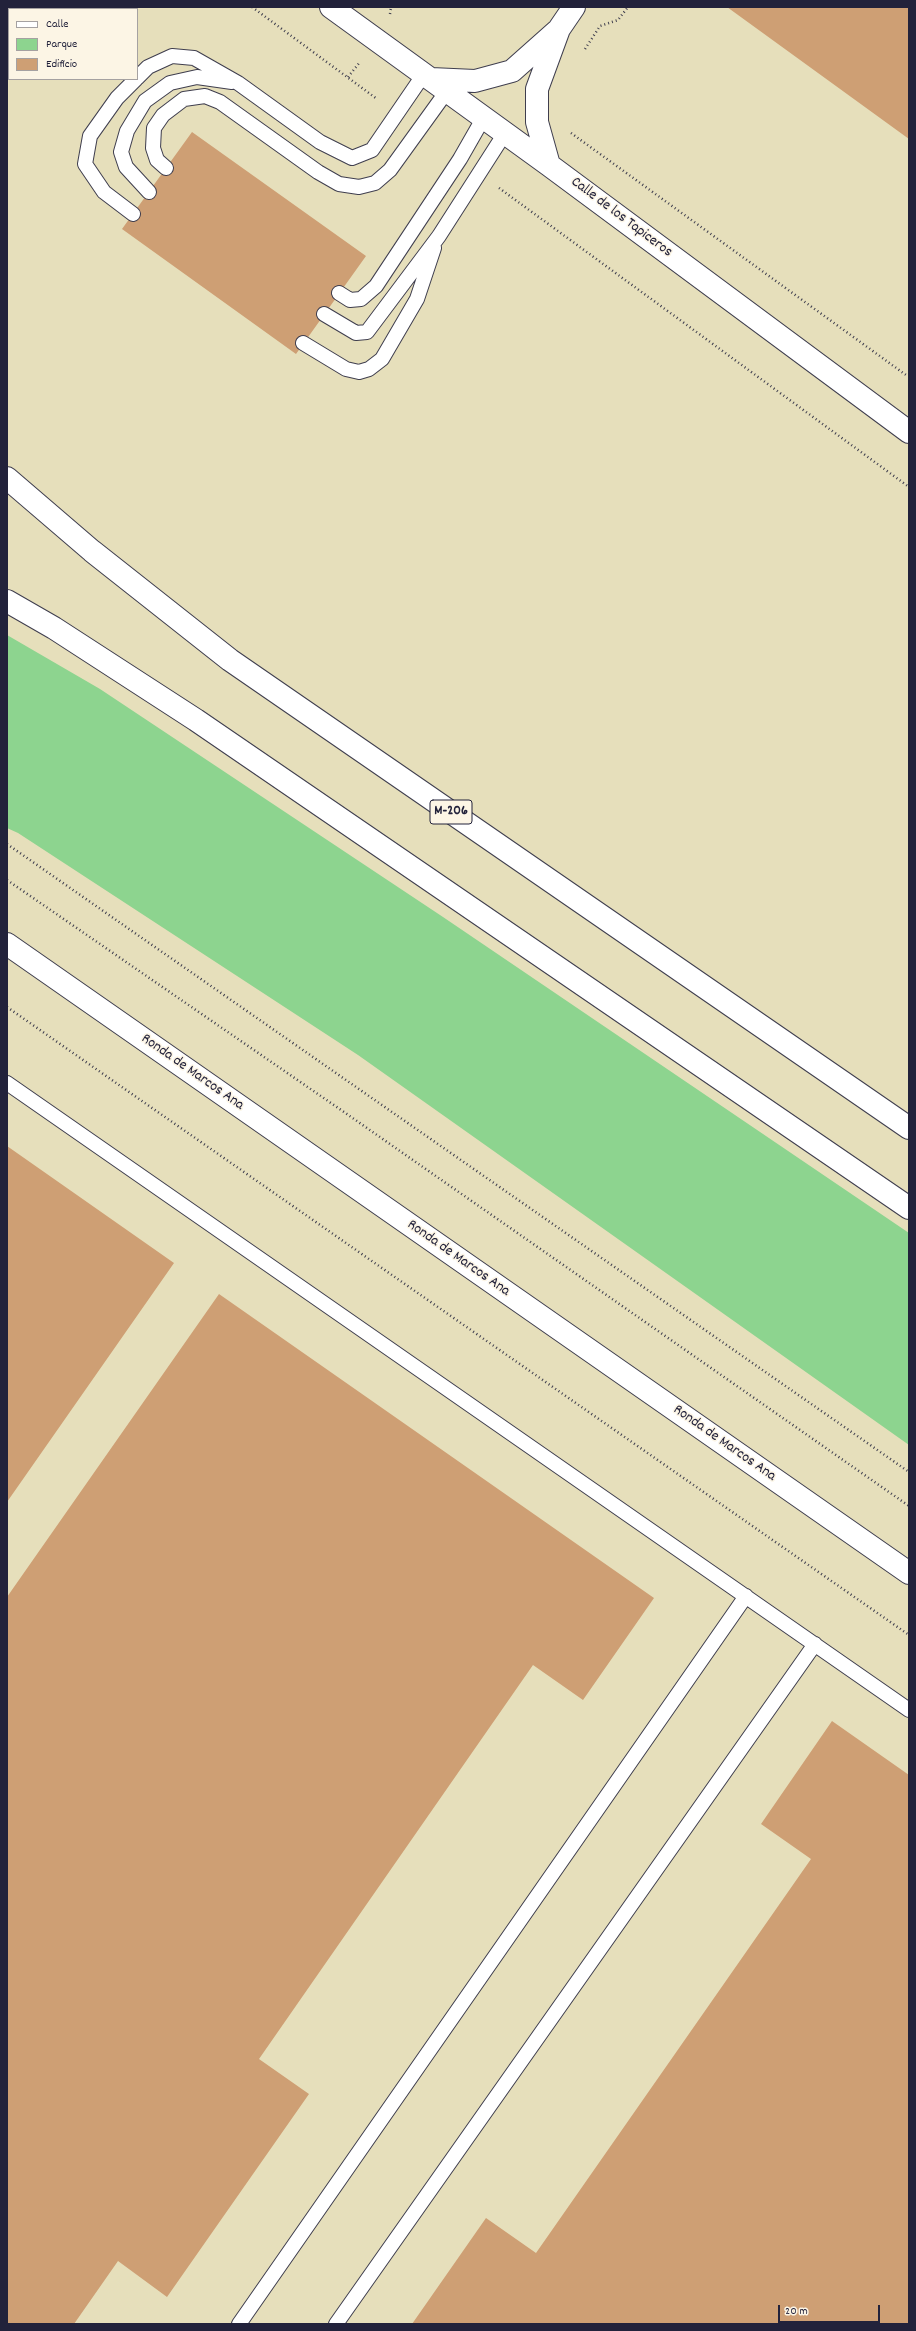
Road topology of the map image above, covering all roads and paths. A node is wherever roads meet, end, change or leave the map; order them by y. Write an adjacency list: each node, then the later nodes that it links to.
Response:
1 (252, 7): 13 (path)
2 (331, 7): 11 (main road, Calle de los Tapiceros)
3 (391, 7): 6 (path)
4 (574, 7): 7 (main road)
5 (628, 7): 8 (path)
6 (390, 22)
7 (560, 29): 11 (main road); 17 (main road)
8 (583, 52)
9 (138, 76): 12 (lane)
10 (134, 80): 21 (lane)
11 (434, 81): 13 (lane); 14 (main road, Calle de los Tapiceros); 18 (lane)
12 (238, 83): 13 (lane); 20 (lane)
13 (397, 113)
14 (484, 117): 16 (main road, Calle de los Tapiceros); 23 (lane)
15 (567, 130): 26 (path)
16 (505, 133): 17 (main road, Calle de los Tapiceros); 19 (lane)
17 (549, 165): 27 (main road, Calle de los Tapiceros)
18 (166, 168)
19 (479, 173): 22 (lane); 29 (path)
20 (149, 192)
21 (133, 214)
22 (439, 236): 24 (lane); 25 (lane)
23 (339, 293)
24 (324, 314)
25 (304, 343)
26 (906, 375)
27 (909, 432)
28 (7, 478): 36 (main road, M-206)
29 (909, 487)
30 (7, 601): 37 (main road)
31 (7, 844): 38 (path)
32 (7, 880): 39 (path)
33 (7, 944): 40 (main road, Ronda de Marcos Ana)
34 (7, 1007): 42 (path)
35 (7, 1083): 41 (lane)
36 (909, 1128)
37 (909, 1208)
38 (909, 1472)
39 (909, 1506)
40 (909, 1573)
41 (746, 1596): 43 (lane); 45 (lane)
42 (909, 1635)
43 (815, 1644): 44 (lane); 46 (lane)
44 (909, 1710)
45 (239, 2324)
46 (336, 2324)

